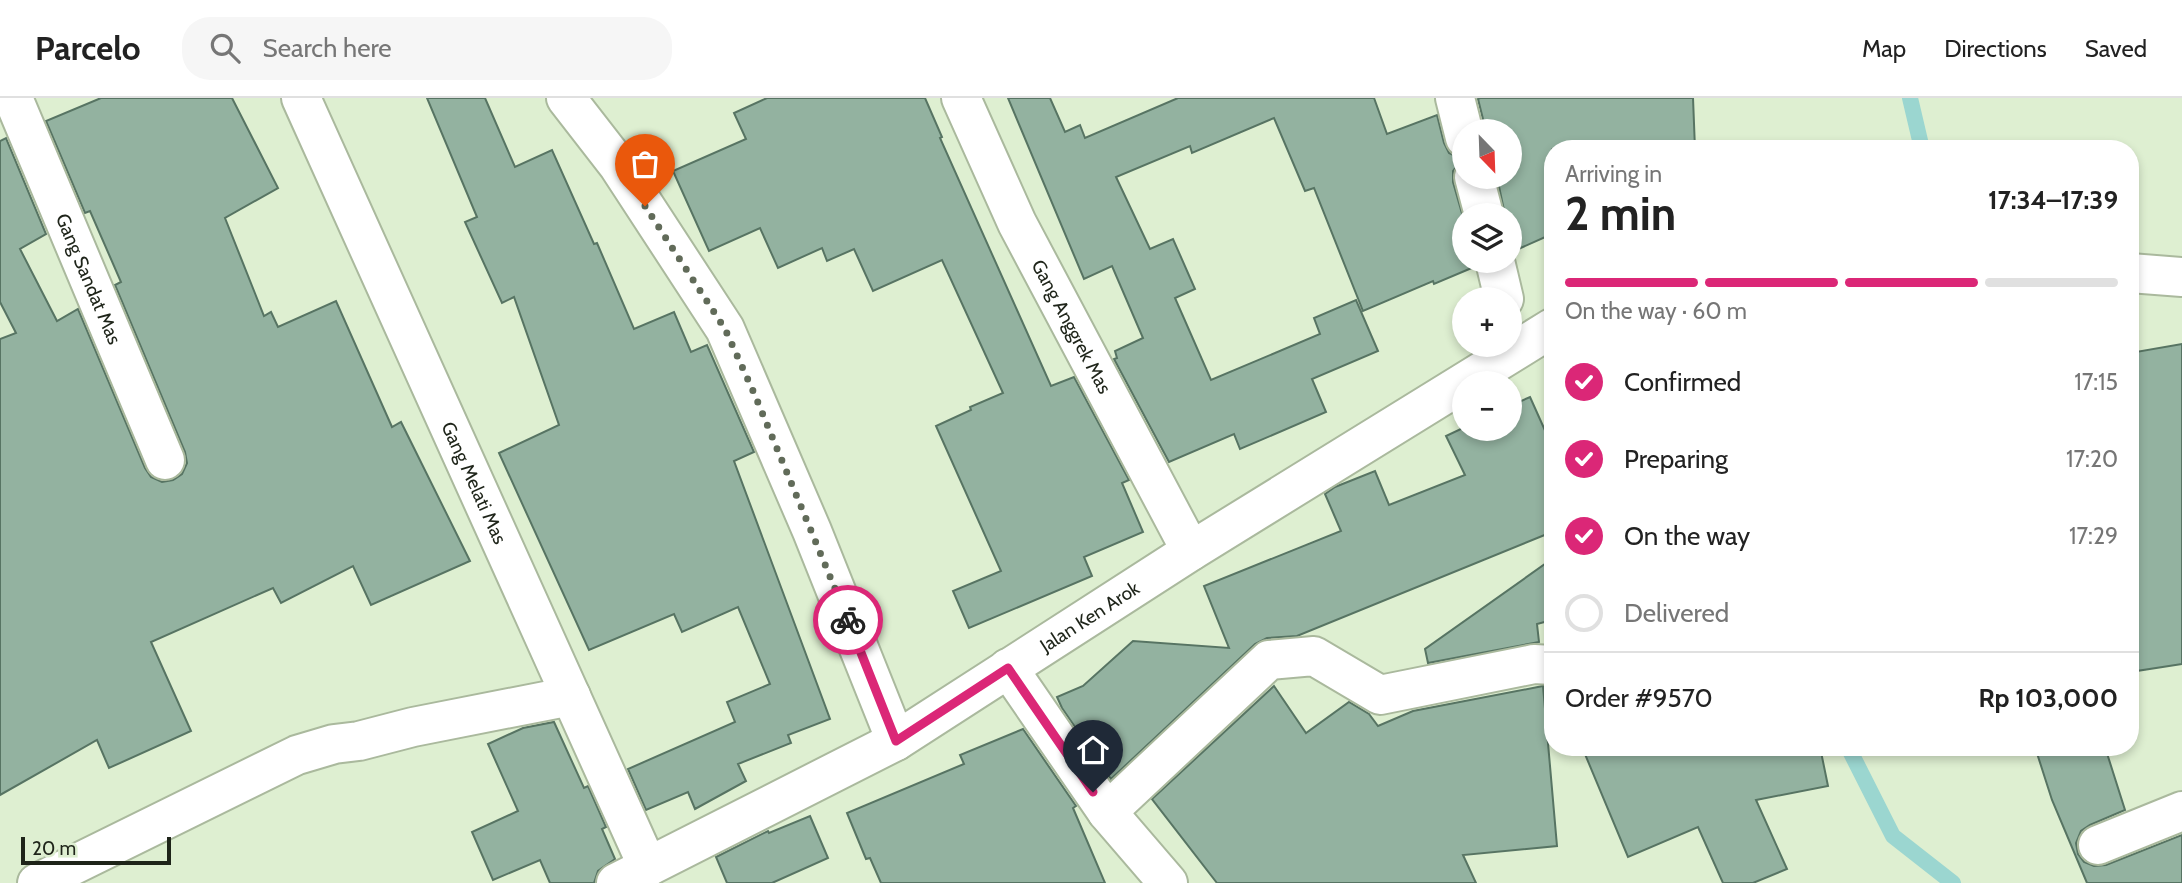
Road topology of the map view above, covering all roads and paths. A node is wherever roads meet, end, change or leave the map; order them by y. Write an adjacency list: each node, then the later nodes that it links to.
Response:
1 (13, 98): 12 (street, Gang Sandat Mas)
2 (301, 98): 16 (street, Gang Melati Mas)
3 (566, 98): 17 (street)
4 (961, 98): 13 (street, Gang Anggrek Mas)
5 (1455, 98): 6 (street)
6 (1460, 119)
7 (2139, 274): 8 (street)
8 (2182, 277)
9 (1544, 330): 10 (street, Jalan Ken Arok)
10 (1522, 334)
11 (1482, 357): 13 (street, Jalan Ken Arok)
12 (165, 460)
13 (1191, 551): 15 (street, Jalan Ken Arok)
14 (1544, 665): 19 (street)
15 (1008, 668): 17 (street, Jalan Ken Arok); 19 (street)
16 (571, 696): 21 (street, Gang Melati Mas); 22 (street)
17 (896, 741): 21 (street, Jalan Ken Arok)
18 (2182, 811): 20 (street)
19 (1107, 812): 23 (street)
20 (2098, 845)
21 (632, 875)
22 (37, 883)
23 (1168, 883)

